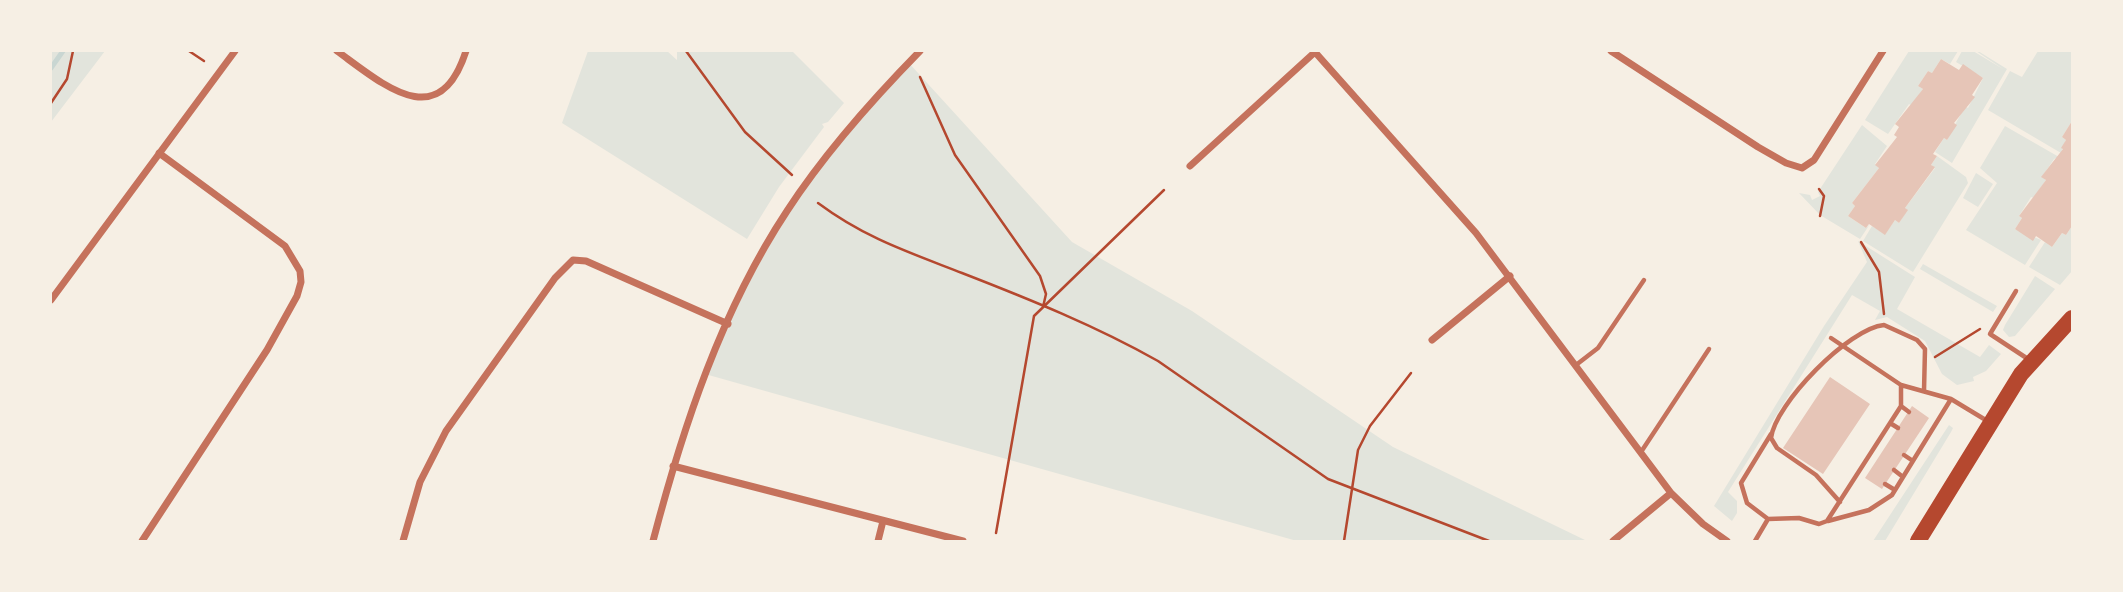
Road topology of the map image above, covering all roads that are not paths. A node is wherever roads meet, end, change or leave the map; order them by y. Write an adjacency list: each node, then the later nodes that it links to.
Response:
1 (235, 51): 8 (street)
2 (337, 51): 3 (street)
3 (466, 51)
4 (919, 51): 15 (street)
5 (1314, 51): 9 (street); 10 (street)
6 (1611, 51): 7 (street)
7 (1884, 51)
8 (159, 153): 13 (street); 54 (street)
9 (1190, 166)
10 (1510, 276): 17 (street); 21 (street)
11 (1644, 280): 21 (lane)
12 (2016, 291): 20 (lane)
13 (51, 300)
14 (2072, 318): 20 (main road)
15 (728, 324): 42 (street); 55 (street)
16 (1831, 338): 18 (lane)
17 (1432, 340)
18 (1844, 347): 22 (lane); 23 (lane); 32 (lane)
19 (1709, 349): 37 (lane)
20 (2031, 362): 27 (main road)
21 (1576, 365): 37 (street)
22 (1901, 385): 23 (lane); 25 (lane)
23 (1924, 391): 24 (lane)
24 (1951, 399): 27 (lane); 31 (lane)
25 (1900, 406): 26 (lane); 28 (lane)
26 (1909, 412)
27 (1990, 422): 62 (main road)
28 (1890, 423): 30 (lane); 33 (lane)
29 (1925, 424): 31 (lane)
30 (1898, 428)
31 (1933, 429): 36 (lane)
32 (1772, 433): 50 (lane); 51 (lane)
33 (1880, 438): 35 (lane); 38 (lane)
34 (1914, 440): 36 (lane)
35 (1888, 443)
36 (1923, 445): 41 (lane)
37 (1640, 452): 49 (street)
38 (1870, 454): 40 (lane); 43 (lane)
39 (1904, 455): 41 (lane)
40 (1878, 459)
41 (1913, 461): 46 (lane)
42 (673, 466): 52 (street); 56 (street)
43 (1862, 467): 45 (lane); 50 (lane)
44 (1894, 470): 46 (lane)
45 (1869, 472)
46 (1903, 477): 48 (lane)
47 (1885, 484): 48 (lane)
48 (1895, 490): 53 (lane)
49 (1671, 493): 59 (street); 60 (street)
50 (1840, 502): 53 (lane)
51 (1768, 519): 53 (lane); 61 (lane)
52 (883, 521): 57 (street); 58 (street)
53 (1827, 521)
54 (142, 541)
55 (403, 541)
56 (653, 541)
57 (878, 541)
58 (964, 541)
59 (1613, 541)
60 (1727, 541)
61 (1755, 541)
62 (1918, 541)

